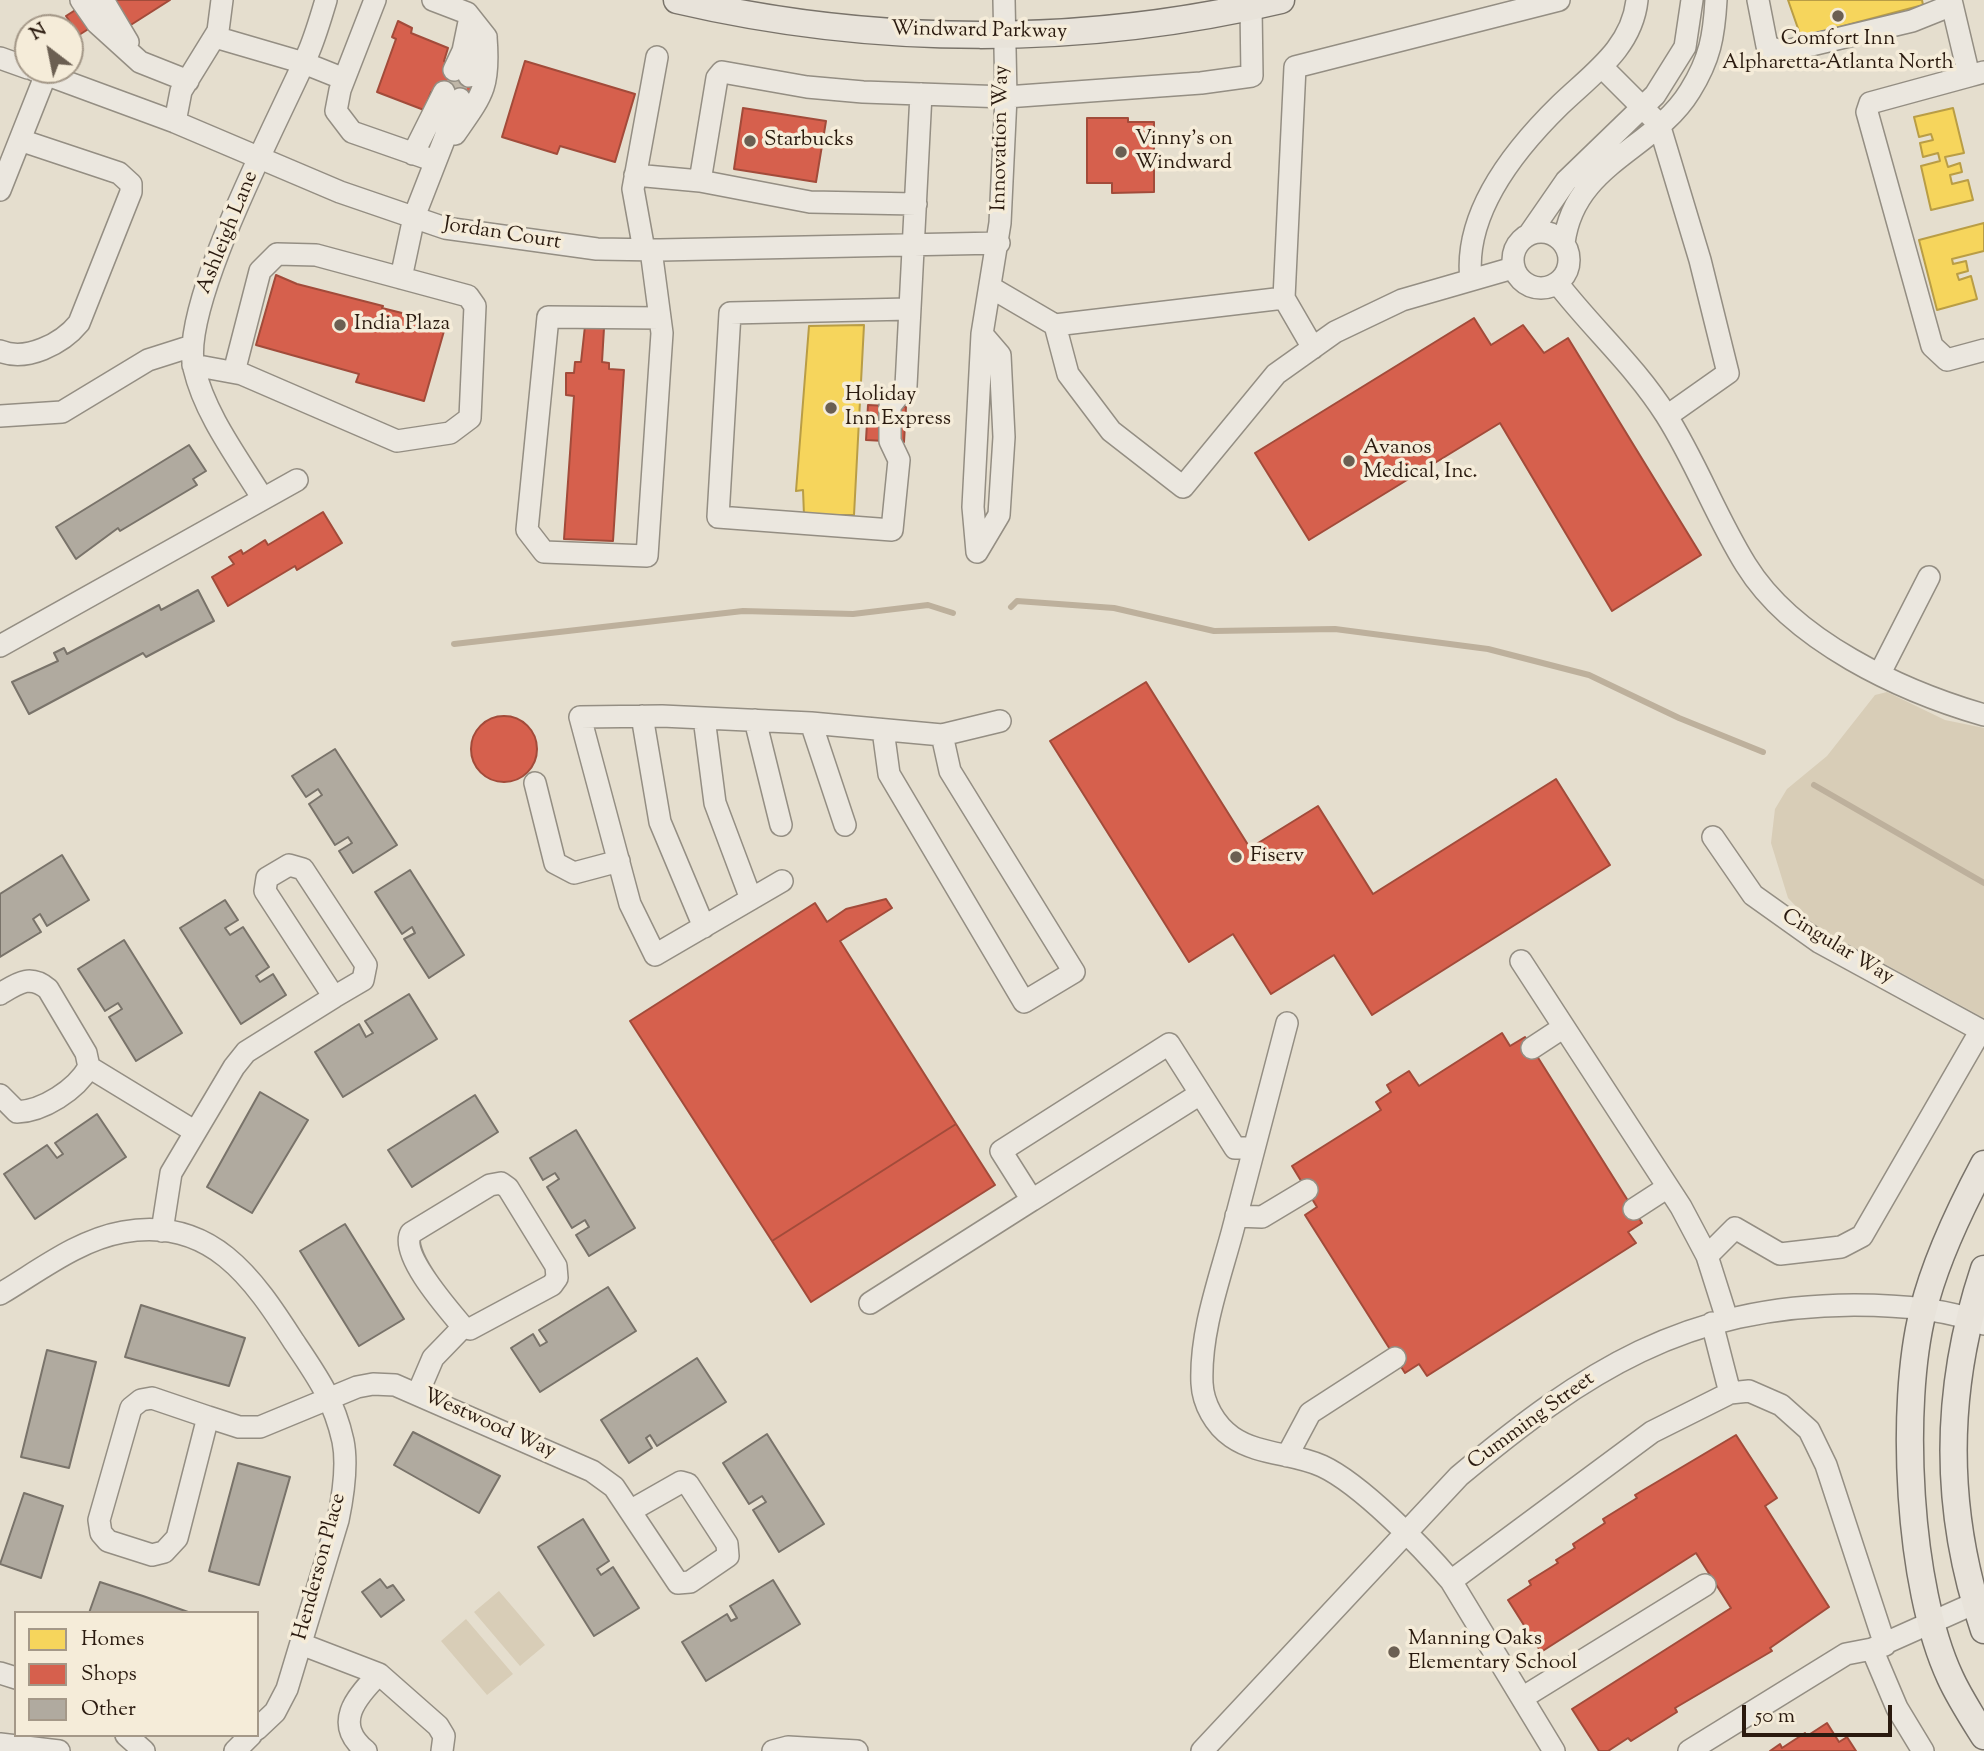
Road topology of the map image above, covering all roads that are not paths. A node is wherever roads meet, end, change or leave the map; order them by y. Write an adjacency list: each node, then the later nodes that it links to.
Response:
1 (72, 0): 23 (street)
2 (82, 0): 23 (street)
3 (94, 0): 23 (street)
4 (103, 0): 23 (street)
5 (222, 0): 21 (street)
6 (326, 0): 24 (street, Ashleigh Lane)
7 (375, 0): 28 (street)
8 (433, 0): 19 (street)
9 (677, 0): 20 (main road, Windward Parkway)
10 (1004, 0): 20 (street, Innovation Way)
11 (1280, 0): 18 (main road, Windward Parkway)
12 (1559, 0): 56 (street)
13 (1637, 0): 25 (street)
14 (1692, 0): 35 (street)
15 (1716, 0): 37 (street)
16 (1758, 0): 17 (street)
17 (1951, 2): 27 (street)
18 (1251, 7): 20 (main road, Windward Parkway); 34 (street)
19 (478, 27): 26 (street); 39 (street)
20 (1003, 34): 34 (street, Innovation Way)
21 (215, 37): 24 (street); 29 (street)
22 (657, 57): 41 (street)
23 (139, 62): 29 (street)
24 (304, 63): 28 (street); 40 (street, Ashleigh Lane)
25 (1602, 66): 35 (street); 53 (street)
26 (461, 73)
27 (1976, 74): 62 (street)
28 (344, 79): 39 (street)
29 (188, 81): 36 (street)
30 (33, 84): 38 (street)
31 (71, 84): 36 (street, Jordan Court)
32 (921, 94): 34 (street); 42 (street); 44 (street)
33 (452, 96): 39 (street)
34 (1006, 97): 47 (street, Innovation Way)
35 (1643, 106): 37 (street); 46 (street)
36 (175, 122): 40 (street, Jordan Court)
37 (1659, 124): 48 (street); 67 (street)
38 (20, 140): 43 (street); 63 (street)
39 (424, 157): 45 (street)
40 (260, 158): 45 (street, Jordan Court); 64 (street, Ashleigh Lane)
41 (635, 175): 42 (street); 50 (street)
42 (700, 181): 44 (street)
43 (0, 190)
44 (916, 204): 49 (street)
45 (414, 216): 50 (street, Jordan Court); 52 (street)
46 (1530, 233): 48 (street); 51 (street)
47 (999, 243): 49 (street, Jordan Court); 55 (street, Innovation Way)
48 (1564, 243): 54 (street)
49 (914, 246): 50 (street, Jordan Court); 57 (street)
50 (647, 250): 58 (street)
51 (1513, 268): 53 (street); 54 (street)
52 (401, 278): 65 (street); 65 (street)
53 (1471, 280): 61 (street)
54 (1558, 284): 67 (street)
55 (990, 287): 59 (street); 60 (street, Innovation Way)
56 (1284, 298): 59 (street); 61 (street)
57 (909, 309): 57 (street)
58 (660, 318): 58 (street)
59 (1055, 324): 61 (street)
60 (982, 334): 60 (street, Innovation Way)
61 (1313, 348)
62 (1984, 350)
63 (0, 351)
64 (193, 355): 65 (street); 66 (street); 69 (street, Ashleigh Lane)
65 (234, 372)
66 (0, 416)
67 (1667, 416): 72 (street)
68 (297, 480): 69 (street)
69 (262, 499): 71 (street)
70 (1929, 577): 72 (street)
71 (0, 646)
72 (1880, 673): 73 (street)
73 (1984, 715)
74 (642, 716): 75 (street); 85 (street); 88 (street)
75 (704, 718): 76 (street); 87 (street)
76 (755, 720): 78 (street); 82 (street)
77 (1000, 721): 80 (street)
78 (811, 723): 79 (street); 83 (street)
79 (883, 730): 80 (street); 80 (street)
80 (942, 735)
81 (536, 783): 85 (street)
82 (781, 825)
83 (845, 825)
84 (1713, 837): 94 (street, Cingular Way)
85 (619, 861): 88 (street)
86 (782, 881): 87 (street)
87 (751, 899): 88 (street)
88 (704, 927)
89 (1521, 961): 93 (street)
90 (0, 994): 96 (street)
91 (334, 997): 91 (street); 99 (street)
92 (1287, 1023): 100 (street)
93 (1564, 1027): 95 (street); 102 (street)
94 (1983, 1031): 108 (street)
95 (1532, 1048)
96 (89, 1068): 98 (street); 99 (street)
97 (1200, 1094): 100 (street); 104 (street); 104 (street)
98 (0, 1095)
99 (194, 1131): 107 (street)
100 (1253, 1148): 106 (street)
101 (1984, 1164): 112 (main road)
102 (1668, 1187): 105 (street); 108 (street)
103 (1307, 1190): 106 (street)
104 (1032, 1200): 111 (street)
105 (1634, 1209)
106 (1236, 1216): 121 (street)
107 (162, 1231): 110 (street, Henderson Place); 119 (street, Henderson Place)
108 (1707, 1256): 113 (street)
109 (1984, 1269): 114 (main road)
110 (0, 1294)
111 (870, 1303)
112 (1923, 1310): 113 (street, Cumming Street); 114 (street, Cumming Street); 127 (main road)
113 (1719, 1321): 118 (street); 123 (street, Cumming Street)
114 (1976, 1321): 126 (main road)
115 (463, 1327): 115 (street); 117 (street)
116 (1395, 1358): 121 (street)
117 (418, 1393): 119 (street, Westwood Way); 122 (street, Westwood Way)
118 (1730, 1393): 124 (street); 130 (street)
119 (331, 1398): 120 (street, Westwood Way); 129 (street, Henderson Place)
120 (208, 1417): 120 (street, Westwood Way)
121 (1287, 1456): 123 (street)
122 (631, 1511): 122 (street, Westwood Way)
123 (1404, 1533): 124 (street); 145 (street, Cumming Street)
124 (1451, 1581): 132 (street)
125 (1705, 1586): 132 (street)
126 (1979, 1600): 127 (street); 128 (main road)
127 (1932, 1623): 130 (street); 134 (main road)
128 (1984, 1630)
129 (301, 1644): 131 (street); 133 (street, Henderson Place)
130 (1879, 1647): 147 (street); 148 (street)
131 (379, 1674): 141 (street); 142 (street)
132 (1522, 1698): 146 (street)
133 (259, 1727)
134 (1984, 1736)
135 (128, 1737): 139 (street)
136 (249, 1737): 140 (street)
137 (0, 1744): 138 (street)
138 (59, 1751)
139 (144, 1751)
140 (235, 1751)
141 (366, 1751)
142 (442, 1751)
143 (773, 1751): 144 (street)
144 (857, 1751)
145 (1202, 1751)
146 (1555, 1751)
147 (1689, 1751)
148 (1923, 1751)

